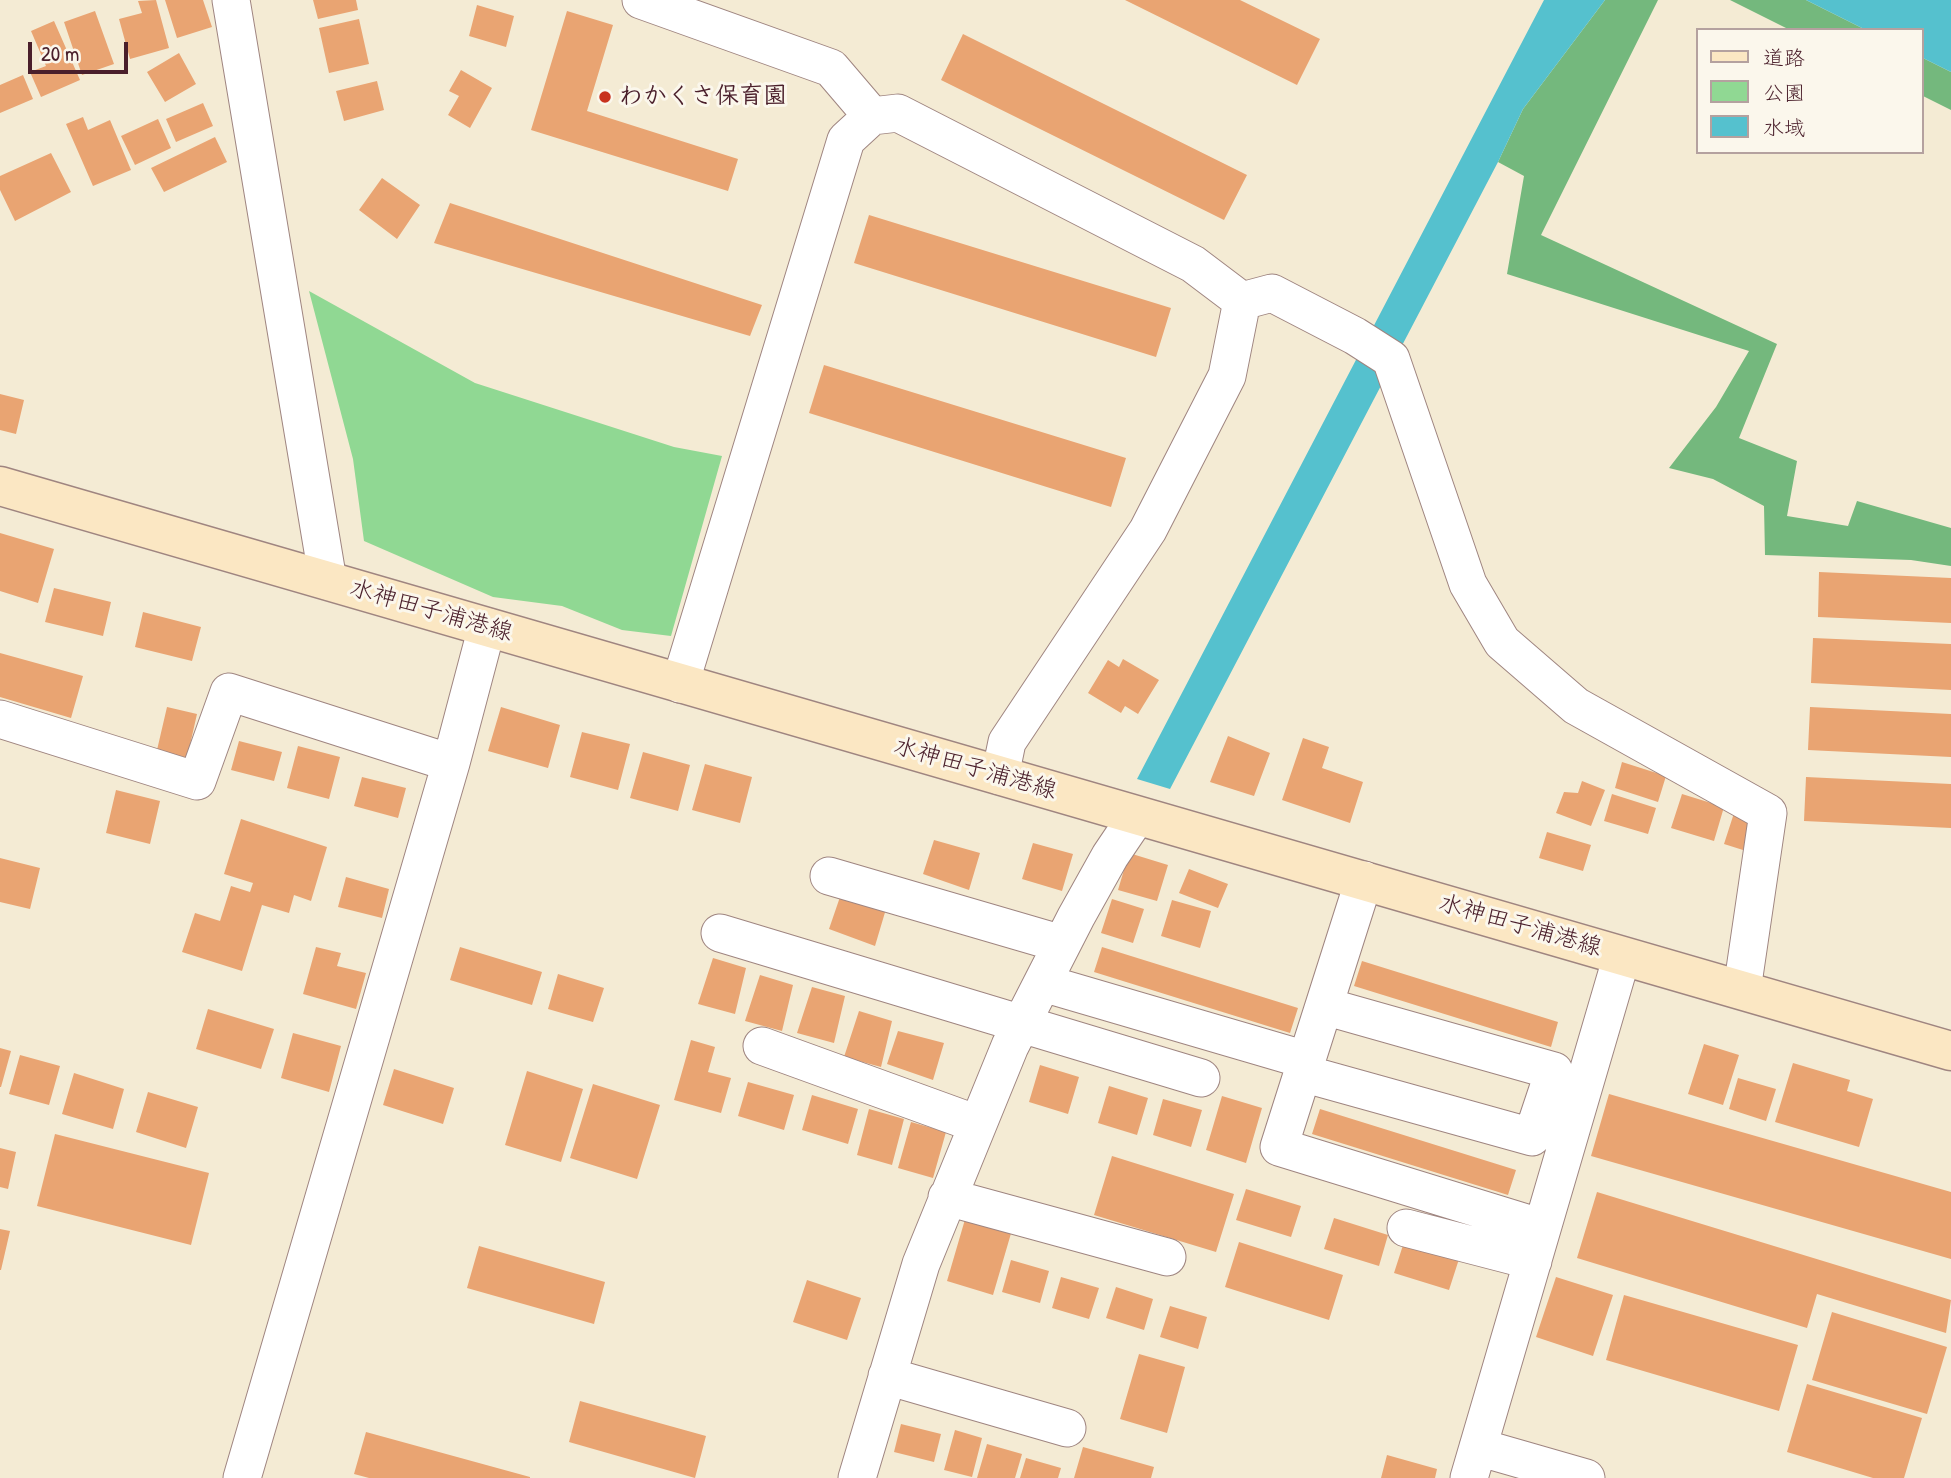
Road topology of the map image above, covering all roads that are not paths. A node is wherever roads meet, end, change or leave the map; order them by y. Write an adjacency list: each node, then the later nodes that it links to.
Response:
1 (231, 0): 6 (street)
2 (641, 0): 3 (street)
3 (872, 116): 4 (street); 8 (street)
4 (1242, 301): 11 (street); 19 (street)
5 (0, 486): 6 (main road, 水神田子浦港線)
6 (328, 581): 7 (main road, 水神田子浦港線)
7 (487, 627): 8 (main road, 水神田子浦港線); 10 (street)
8 (680, 684): 11 (main road, 水神田子浦港線)
9 (0, 719): 10 (street)
10 (451, 763): 34 (street)
11 (1000, 776): 12 (main road, 水神田子浦港線)
12 (1137, 816): 14 (main road, 水神田子浦港線); 16 (street)
13 (829, 876): 16 (street)
14 (1364, 880): 17 (main road, 水神田子浦港線); 20 (street)
15 (720, 933): 21 (street)
16 (1062, 944): 18 (street)
17 (1622, 956): 19 (main road, 水神田子浦港線); 29 (street)
18 (1043, 983): 21 (street); 24 (street)
19 (1742, 990): 23 (main road, 水神田子浦港線)
20 (1324, 1006): 24 (street); 24 (street)
21 (1022, 1023): 25 (street); 26 (street)
22 (762, 1046): 26 (street)
23 (1951, 1051)
24 (1304, 1067): 29 (street)
25 (1201, 1078)
26 (977, 1124): 27 (street)
27 (947, 1198): 30 (street); 31 (street)
28 (1406, 1228): 29 (street)
29 (1537, 1244): 33 (street)
30 (1167, 1257)
31 (887, 1376): 32 (street); 35 (street)
32 (1067, 1428)
33 (1474, 1462): 36 (street)
34 (242, 1478)
35 (857, 1478)
36 (1586, 1478)

